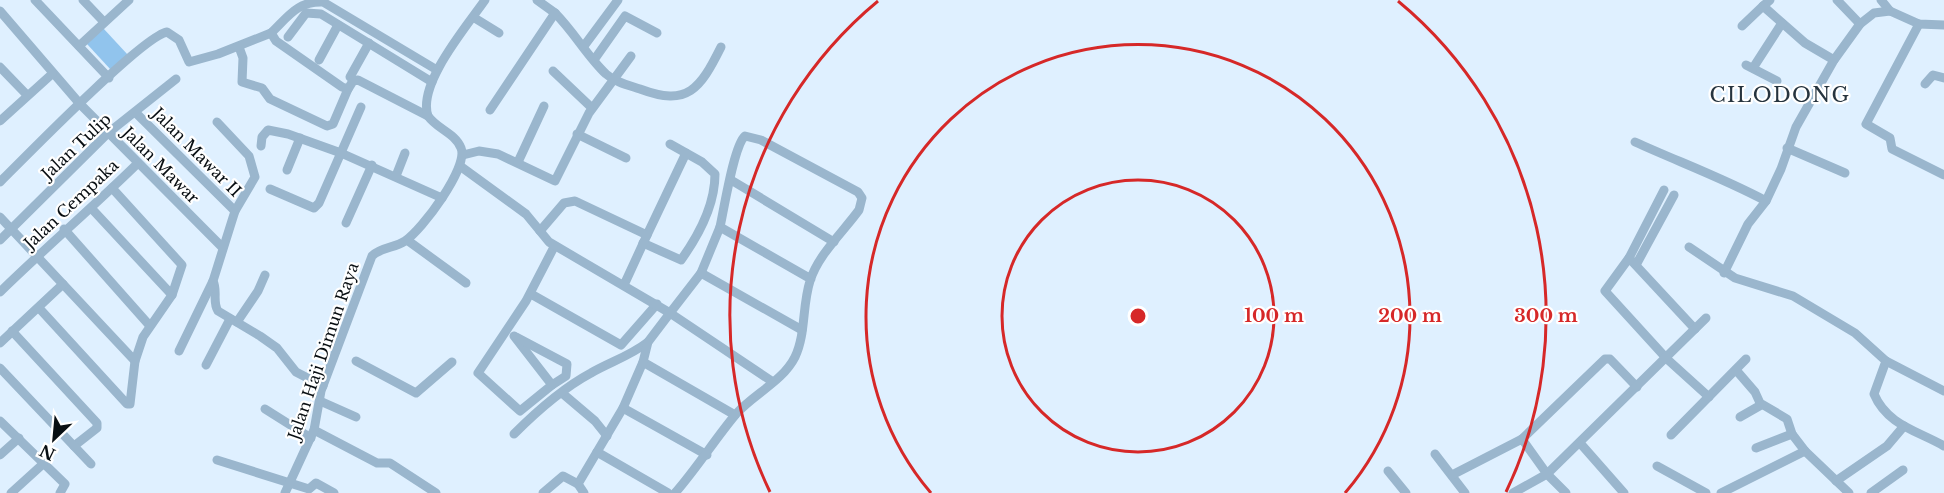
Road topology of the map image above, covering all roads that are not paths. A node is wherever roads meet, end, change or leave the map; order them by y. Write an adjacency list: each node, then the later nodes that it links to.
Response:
1 (35, 0): 26 (street)
2 (83, 0): 14 (street)
3 (129, 0): 14 (street)
4 (485, 0): 13 (street)
5 (537, 0): 12 (street)
6 (618, 0): 28 (street)
7 (1837, 0): 16 (street)
8 (1881, 0): 11 (street)
9 (1766, 3): 15 (street); 20 (street)
10 (0, 11): 37 (street, Jalan Mawar)
11 (1890, 11): 16 (street); 17 (street)
12 (555, 13): 28 (street); 52 (street)
13 (473, 17): 22 (street); 35 (street)
14 (104, 22): 26 (street)
15 (1782, 23): 33 (street); 43 (street)
16 (1860, 24): 33 (street)
17 (1919, 24): 19 (street); 75 (street)
18 (338, 25): 24 (street); 25 (street); 31 (street)
19 (1944, 25)
20 (1742, 26)
21 (272, 33): 27 (street); 35 (street); 46 (street)
22 (498, 33)
23 (657, 33): 32 (street)
24 (288, 37)
25 (369, 44): 38 (street); 44 (street)
26 (79, 46): 39 (street)
27 (240, 46): 39 (street); 46 (street)
28 (584, 46): 32 (street)
29 (721, 46): 42 (street)
30 (632, 56): 42 (street)
31 (319, 60)
32 (594, 60): 42 (street)
33 (1834, 60): 63 (street)
34 (0, 67): 47 (street)
35 (437, 70): 44 (street)
36 (553, 71): 51 (street)
37 (52, 74): 47 (street); 48 (street, Jalan Mawar)
38 (350, 77)
39 (110, 78): 48 (street)
40 (1944, 78): 45 (street)
41 (176, 79): 53 (street, Jalan Tulip)
42 (614, 80): 51 (street)
43 (1777, 81)
44 (432, 82): 54 (street)
45 (1925, 84)
46 (348, 89): 54 (street)
47 (27, 95): 55 (street)
48 (80, 104): 57 (street, Jalan Mawar); 78 (street)
49 (544, 106): 69 (street)
50 (361, 107): 64 (street)
51 (592, 108): 58 (street)
52 (490, 110)
53 (136, 113): 57 (street, Jalan Tulip); 86 (street, Jalan Mawar II)
54 (428, 116): 67 (street)
55 (1, 118)
56 (217, 122): 86 (street)
57 (108, 133): 70 (street, Jalan Mawar); 90 (street, Jalan Tulip)
58 (577, 134): 68 (street); 69 (street)
59 (300, 138): 62 (street); 64 (street); 73 (street)
60 (1635, 142): 84 (street)
61 (670, 144): 66 (street)
62 (261, 146)
63 (1787, 148): 74 (street); 84 (street)
64 (341, 153): 71 (street); 80 (street)
65 (405, 153): 76 (street)
66 (686, 153): 93 (street); 93 (street)
67 (463, 155): 69 (street); 72 (street)
68 (626, 158)
69 (518, 162)
70 (137, 164): 79 (street, Jalan Cempaka); 97 (street, Jalan Mawar)
71 (372, 165): 76 (street); 88 (street)
72 (460, 166): 83 (street); 92 (street)
73 (287, 170)
74 (1845, 173)
75 (1944, 175)
76 (396, 176): 83 (street)
77 (731, 180): 89 (street); 96 (street); 96 (street)
78 (0, 182)
79 (112, 188): 85 (street, Jalan Cempaka); 112 (street)
80 (270, 189)
81 (1664, 190): 101 (street)
82 (1674, 195): 101 (street)
83 (442, 198): 95 (street)
84 (1766, 201): 103 (street)
85 (92, 209): 91 (street, Jalan Cempaka); 112 (street)
86 (235, 211): 97 (street, Jalan Mawar II)
87 (0, 217): 90 (street)
88 (346, 223)
89 (720, 227): 102 (street); 105 (street)
90 (11, 228): 94 (street, Jalan Tulip); 100 (street)
91 (64, 229): 100 (street, Jalan Cempaka); 118 (street)
92 (540, 231): 93 (street); 98 (street)
93 (645, 239): 109 (street)
94 (0, 240)
95 (407, 240): 106 (street); 137 (street, Jalan Haji Dimun Raya)
96 (834, 242): 105 (street)
97 (222, 247): 108 (street, Jalan Mawar II)
98 (554, 247): 109 (street); 111 (street)
99 (1689, 247): 103 (street)
100 (38, 255): 107 (street); 110 (street, Jalan Cempaka)
101 (1633, 262): 119 (street); 126 (street)
102 (701, 273): 115 (street); 120 (street)
103 (1724, 273): 130 (street)
104 (265, 275): 117 (street)
105 (811, 279): 120 (street)
106 (466, 283)
107 (63, 284): 114 (street); 129 (street)
108 (215, 284): 117 (street); 125 (street, Jalan Mawar II)
109 (624, 285): 113 (street)
110 (0, 292)
111 (531, 294): 113 (street); 122 (street)
112 (172, 295): 118 (street)
113 (657, 304): 115 (street)
114 (39, 308): 121 (street); 129 (street)
115 (670, 313): 123 (street); 136 (street)
116 (1706, 318): 119 (street)
117 (233, 320): 133 (street); 137 (street)
118 (150, 326): 129 (street)
119 (1695, 329): 126 (street)
120 (802, 330): 136 (street)
121 (12, 331): 124 (street); 160 (street)
122 (510, 334): 138 (street); 138 (street); 138 (street)
123 (648, 342): 132 (street); 141 (street)
124 (0, 343)
125 (179, 351)
126 (1667, 359): 139 (street); 142 (street)
127 (1746, 359): 135 (street)
128 (356, 360): 131 (street)
129 (135, 361)
130 (1887, 361): 140 (street); 151 (street)
131 (452, 362)
132 (644, 363): 145 (street); 147 (street)
133 (206, 365)
134 (0, 369): 160 (street)
135 (1736, 370): 142 (street); 144 (street)
136 (773, 382): 147 (street)
137 (323, 386): 143 (street, Jalan Haji Dimun Raya)
138 (552, 386)
139 (1637, 387): 158 (street); 159 (street)
140 (1944, 391)
141 (562, 393): 153 (street); 156 (street)
142 (1709, 397): 155 (street)
143 (320, 401): 148 (street); 152 (street, Jalan Haji Dimun Raya)
144 (1761, 405): 149 (street); 154 (street)
145 (623, 408): 156 (street); 167 (street)
146 (265, 409): 152 (street)
147 (735, 415): 167 (street)
148 (356, 417)
149 (1740, 417)
150 (0, 421): 157 (street)
151 (1904, 426): 161 (street); 176 (street)
152 (313, 434): 178 (street, Jalan Haji Dimun Raya); 182 (street)
153 (514, 434)
154 (1792, 434): 162 (street); 163 (street)
155 (1671, 435)
156 (607, 436): 164 (street)
157 (19, 438): 166 (street); 169 (street)
158 (1522, 439): 174 (street); 175 (street)
159 (1580, 443): 174 (street); 191 (street)
160 (74, 446): 170 (street)
161 (1944, 446)
162 (1756, 448)
163 (1804, 451): 176 (street); 193 (street)
164 (597, 452): 177 (street); 185 (street)
165 (1436, 454): 175 (street)
166 (0, 455)
167 (707, 455): 186 (street)
168 (217, 460): 178 (street)
169 (43, 464): 179 (street); 180 (street)
170 (91, 464)
171 (1657, 466): 192 (street)
172 (1903, 470): 195 (street)
173 (1388, 471): 187 (street)
174 (1547, 474): 189 (street); 190 (street)
175 (1452, 475): 188 (street)
176 (1836, 481): 194 (street)
177 (578, 484): 183 (street); 184 (street)
178 (287, 488): 181 (street)
179 (11, 493)
180 (60, 493)
181 (334, 493)
182 (436, 493)
183 (543, 493)
184 (585, 493)
185 (668, 493)
186 (675, 493)
187 (1406, 493)
188 (1465, 493)
189 (1513, 493)
190 (1566, 493)
191 (1624, 493)
192 (1706, 493)
193 (1721, 493)
194 (1849, 493)
195 (1871, 493)

